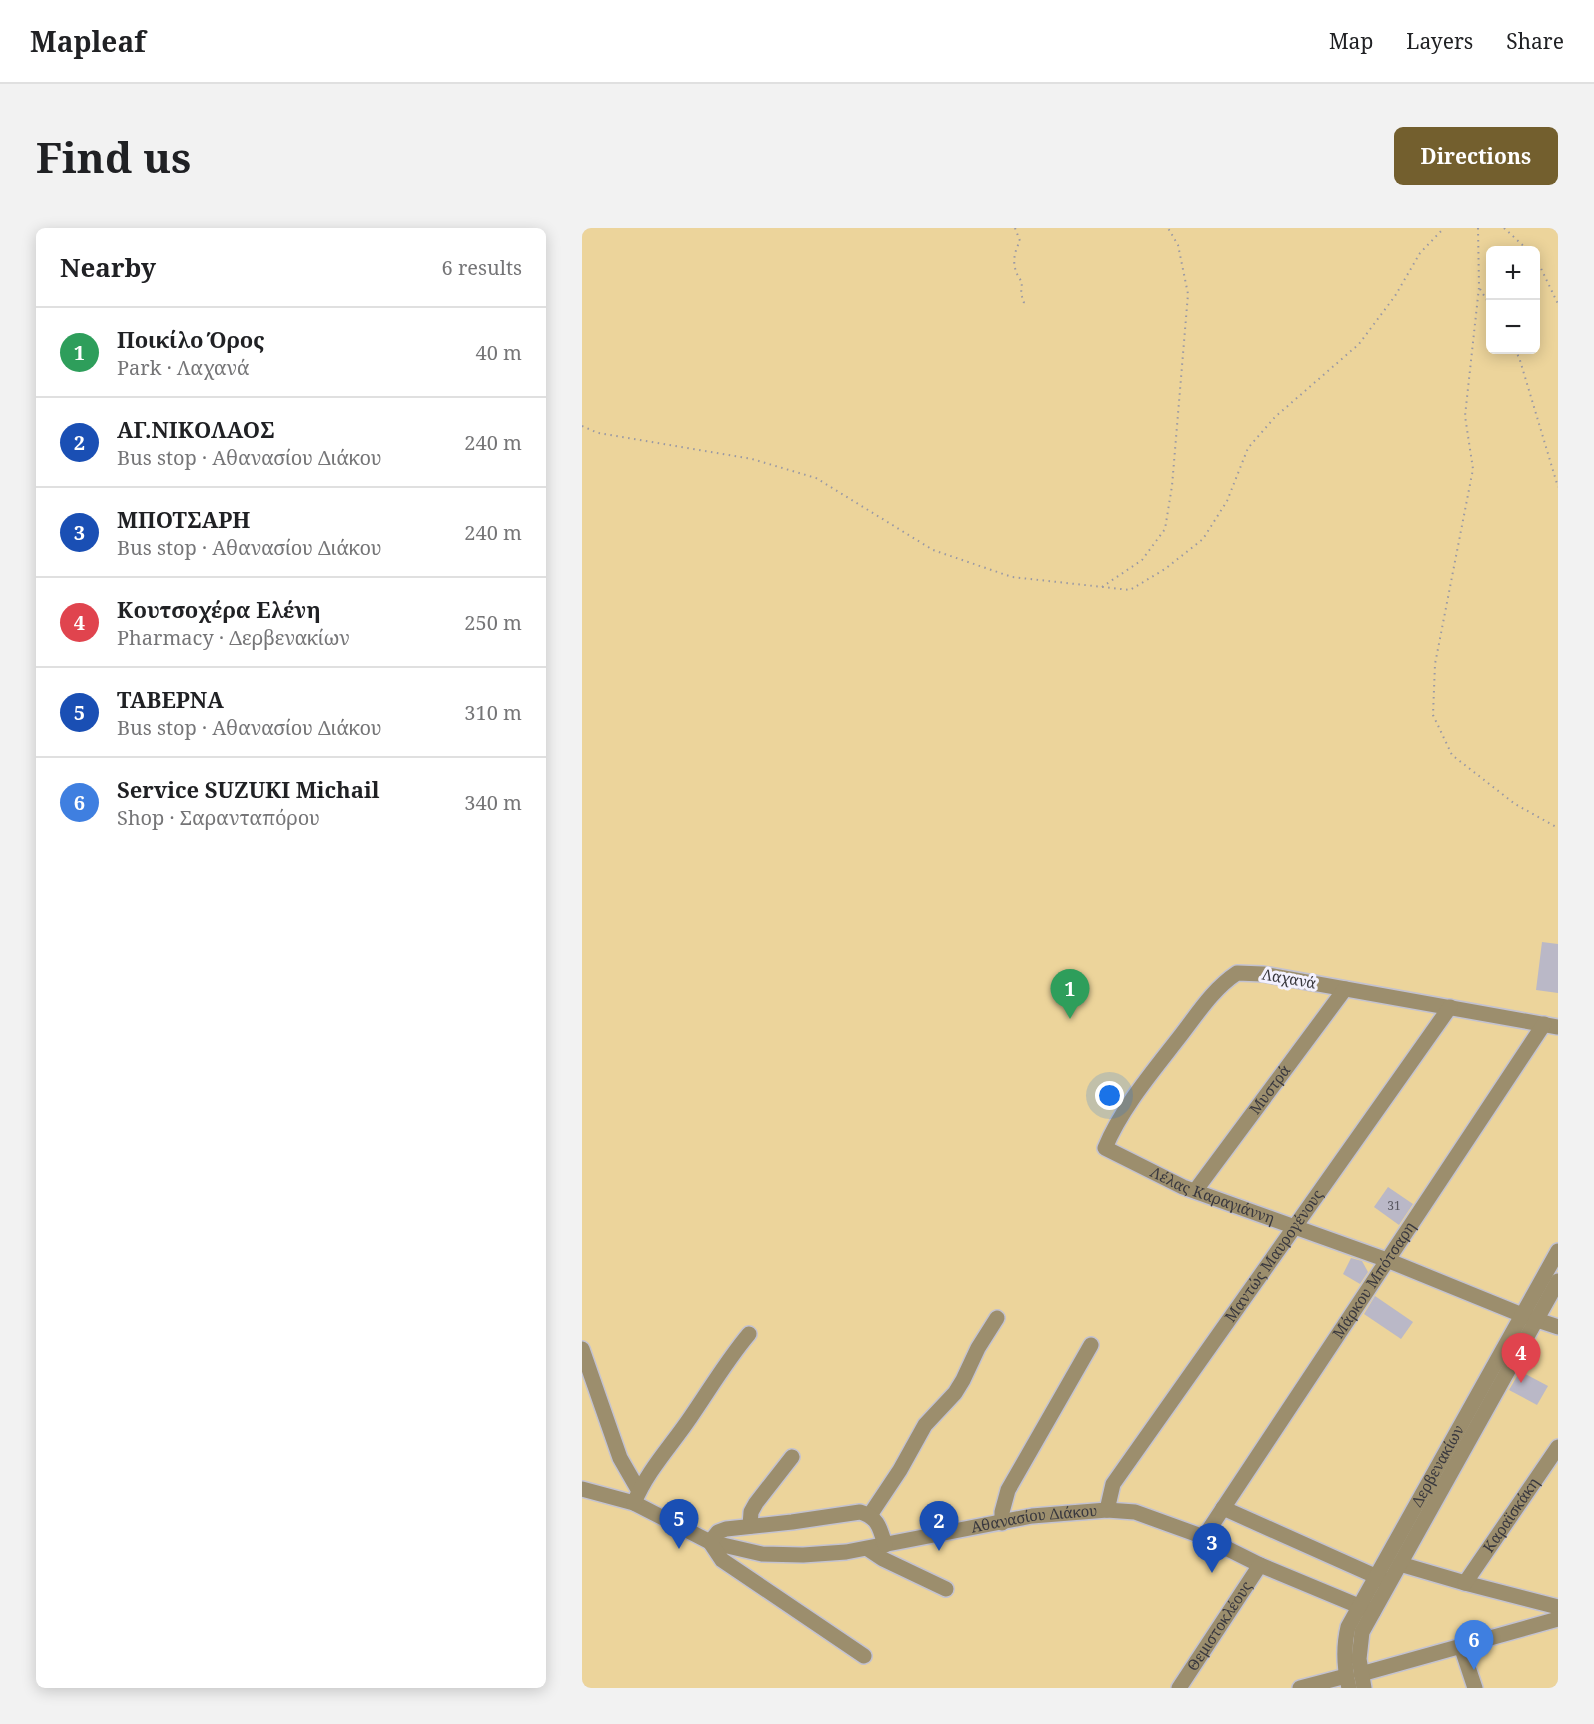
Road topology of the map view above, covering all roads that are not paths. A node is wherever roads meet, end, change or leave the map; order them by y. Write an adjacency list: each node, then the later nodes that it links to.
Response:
1 (1346, 989): 2 (street, Λαχανά); 4 (street, Λαχανά); 5 (street, Μυστρά)
2 (1450, 1007): 3 (street, Λαχανά); 6 (street, Μαντώς Μαυρογένους)
3 (1551, 1025): 8 (street, Μάρκου Μπότσαρη)
4 (1106, 1148): 5 (street, Λέλας Καραγιάννη)
5 (1195, 1191): 6 (street, Λέλας Καραγιάννη)
6 (1296, 1226): 8 (street, Λέλας Καραγιάννη); 21 (street, Μαντώς Μαυρογένους)
7 (1558, 1251): 10 (street, Δερβενακίων)
8 (1388, 1260): 10 (street, Λέλας Καραγιάννη); 20 (street, Μάρκου Μπότσαρη)
9 (1558, 1281): 10 (street, Δερβενακίων)
10 (1530, 1317): 12 (street, Λέλας Καραγιάννη); 29 (street, Δερβενακίων); 31 (street, Δερβενακίων)
11 (997, 1318): 22 (street)
12 (1558, 1327)
13 (749, 1334): 19 (street)
14 (1091, 1346): 23 (street)
15 (583, 1353): 19 (street)
16 (1558, 1447): 32 (street, Καραϊσκάκη)
17 (792, 1457): 24 (street)
18 (582, 1489): 19 (street, Αθανασίου Διάκου)
19 (637, 1497): 26 (street, Αθανασίου Διάκου)
20 (1223, 1508): 25 (street, Μάρκου Μπότσαρη); 31 (street)
21 (1107, 1509): 23 (street, Αθανασίου Διάκου); 25 (street, Αθανασίου Διάκου)
22 (870, 1515): 24 (street); 27 (street)
23 (1002, 1523): 27 (street, Αθανασίου Διάκου)
24 (750, 1526): 26 (street)
25 (1204, 1537): 30 (street, Αθανασίου Διάκου)
26 (710, 1542): 28 (street, Αθανασίου Διάκου); 38 (street)
27 (885, 1545): 28 (street, Αθανασίου Διάκου)
28 (868, 1548): 33 (street)
29 (1400, 1564): 31 (street, Δερβενακίων); 32 (street)
30 (1260, 1565): 35 (street, Αθανασίου Διάκου); 40 (street, Θεμιστοκλέους)
31 (1383, 1579): 35 (street, Δερβενακίων)
32 (1465, 1583): 34 (street)
33 (946, 1589)
34 (1558, 1607)
35 (1367, 1609): 39 (street, Δερβενακίων)
36 (1558, 1619): 37 (street)
37 (1461, 1646): 39 (street); 42 (street)
38 (864, 1656)
39 (1355, 1682): 41 (street)
40 (1179, 1688)
41 (1300, 1688)
42 (1475, 1688)

